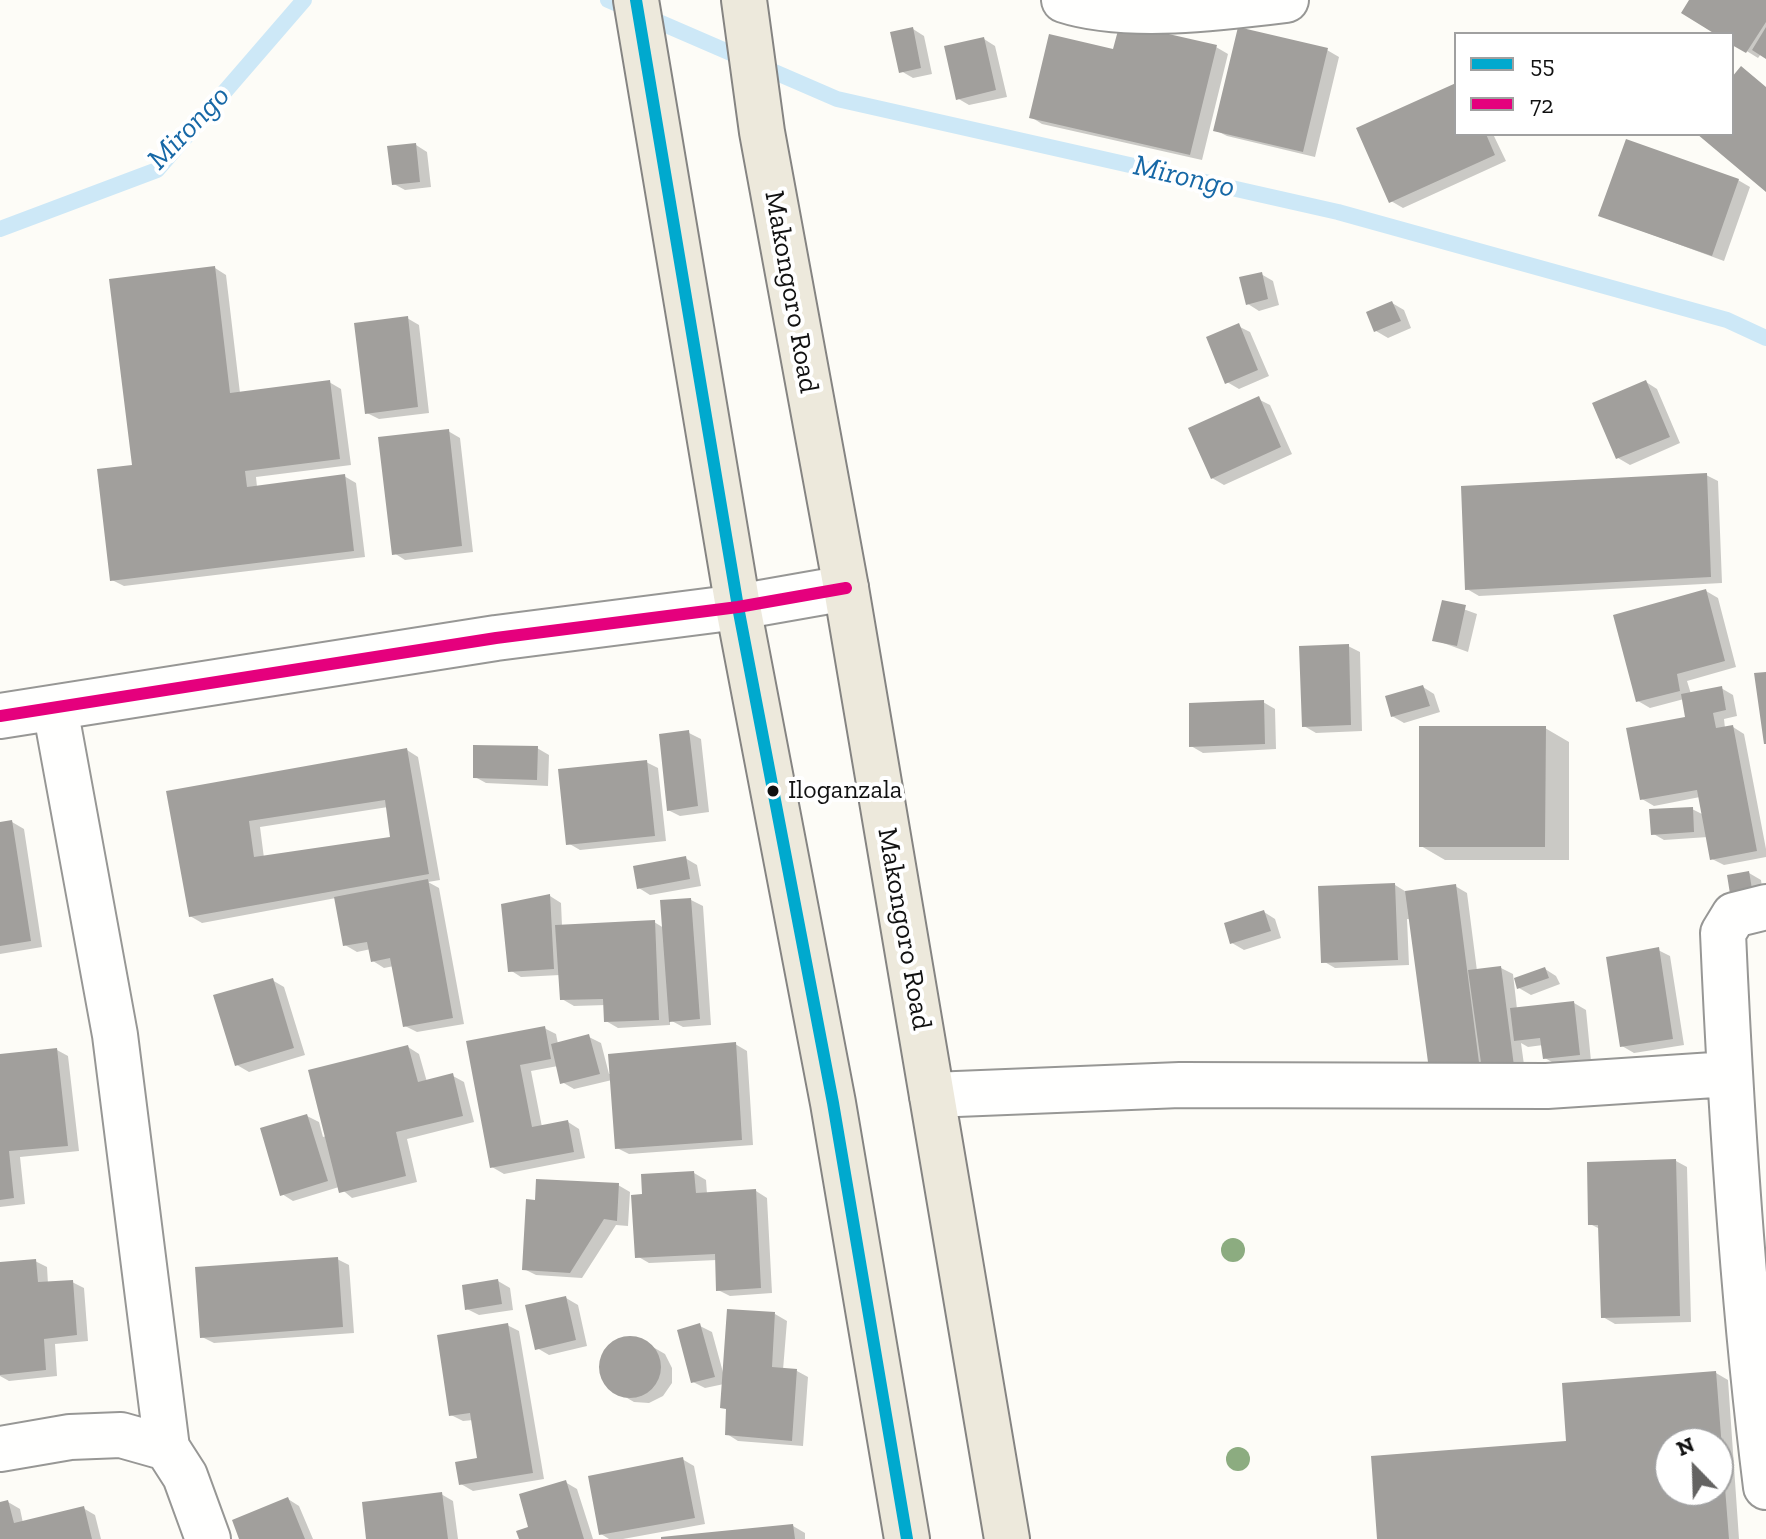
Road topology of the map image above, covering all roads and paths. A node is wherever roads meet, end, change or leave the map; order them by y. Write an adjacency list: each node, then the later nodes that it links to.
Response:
1 (636, 0): 6 (main road)
2 (744, 0): 5 (main road, Makongoro Road)
3 (1064, 0): 4 (street)
4 (1286, 0)
5 (846, 588): 6 (street); 11 (main road, Makongoro Road)
6 (738, 607): 7 (street); 17 (main road)
7 (55, 708): 8 (street); 13 (street)
8 (0, 716)
9 (1766, 907): 10 (street)
10 (1729, 1074): 11 (street); 12 (street)
11 (932, 1095): 18 (main road, Makongoro Road)
12 (1760, 1398): 15 (street)
13 (167, 1448): 14 (street); 16 (street)
14 (0, 1449)
15 (1766, 1487)
16 (208, 1539)
17 (907, 1539)
18 (1007, 1539)

